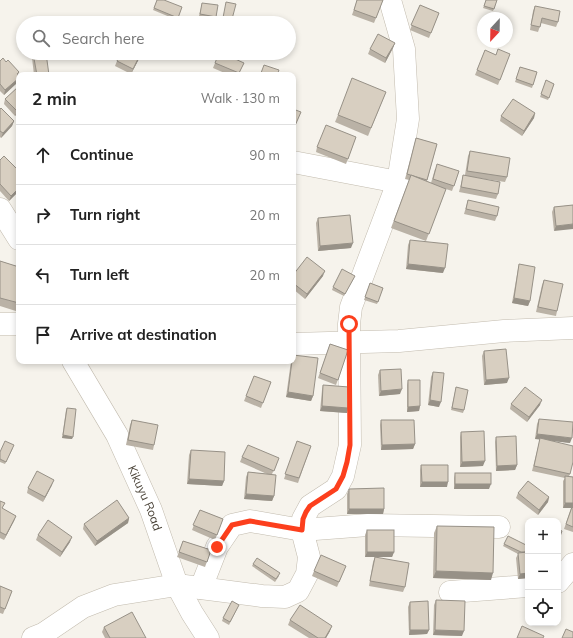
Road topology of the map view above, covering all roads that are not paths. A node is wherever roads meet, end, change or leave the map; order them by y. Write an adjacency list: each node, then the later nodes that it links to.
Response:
1 (390, 0): 3 (street)
2 (296, 163): 3 (street)
3 (398, 182): 9 (street)
4 (0, 209): 5 (street)
5 (16, 234)
6 (0, 324): 7 (street)
7 (16, 324)
8 (573, 328): 9 (street)
9 (350, 343): 10 (street); 13 (street)
10 (296, 344)
11 (75, 364): 16 (street, Kikuyu Road)
12 (499, 527): 13 (street)
13 (302, 530): 18 (street); 18 (street)
14 (573, 564): 15 (street)
15 (561, 578)
16 (177, 585): 18 (street); 20 (street); 21 (street, Kikuyu Road)
17 (525, 586): 19 (street)
18 (201, 588)
19 (450, 592)
20 (33, 638)
21 (208, 638)

